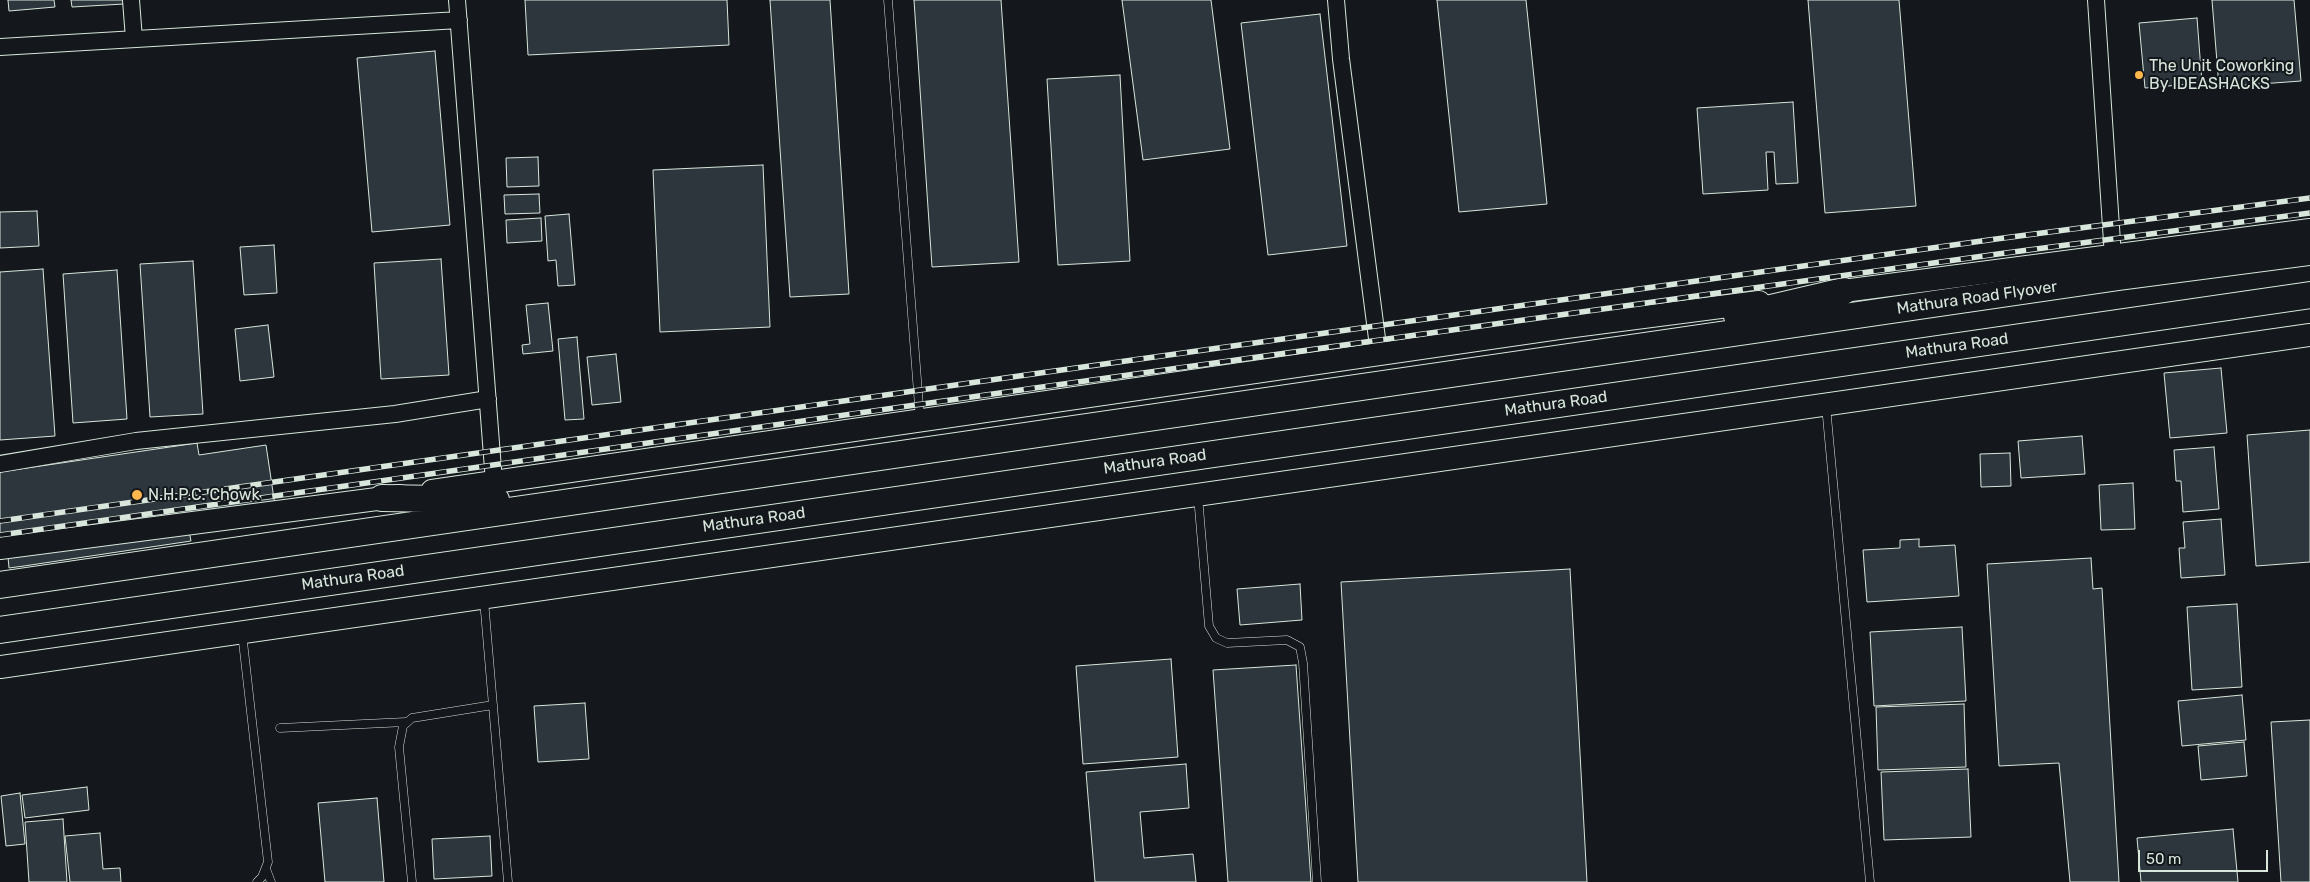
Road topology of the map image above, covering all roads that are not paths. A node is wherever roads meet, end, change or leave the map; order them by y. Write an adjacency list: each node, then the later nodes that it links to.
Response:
1 (131, 0): 7 (street)
2 (457, 0): 6 (street)
3 (888, 0): 19 (lane)
4 (1336, 0): 16 (street)
5 (2096, 0): 11 (street)
6 (458, 20): 7 (street); 17 (street)
7 (134, 39): 8 (street)
8 (0, 47)
9 (2310, 230): 11 (main road)
10 (2310, 252): 15 (highway, Mathura Road Flyover)
11 (2113, 257): 12 (main road)
12 (1844, 291): 15 (highway); 16 (main road)
13 (2310, 295): 28 (highway, Mathura Road)
14 (2310, 335): 18 (main road)
15 (1644, 346): 24 (highway)
16 (1380, 354): 19 (main road)
17 (488, 398): 20 (street); 21 (street)
18 (1826, 404): 22 (main road); 40 (lane)
19 (920, 421): 21 (main road)
20 (0, 464)
21 (494, 482): 23 (main road)
22 (1198, 494): 27 (main road); 39 (lane)
23 (382, 498): 24 (highway); 25 (main road)
24 (578, 501): 26 (highway)
25 (0, 548)
26 (0, 585)
27 (483, 596): 29 (main road); 31 (lane)
28 (5, 631)
29 (241, 631): 30 (main road); 34 (lane)
30 (0, 667)
31 (493, 705): 32 (lane); 38 (lane)
32 (406, 722): 33 (lane); 37 (lane)
33 (280, 728)
34 (266, 870): 35 (lane); 36 (lane)
35 (257, 882)
36 (271, 882)
37 (412, 882)
38 (508, 882)
39 (1317, 882)
40 (1870, 882)

